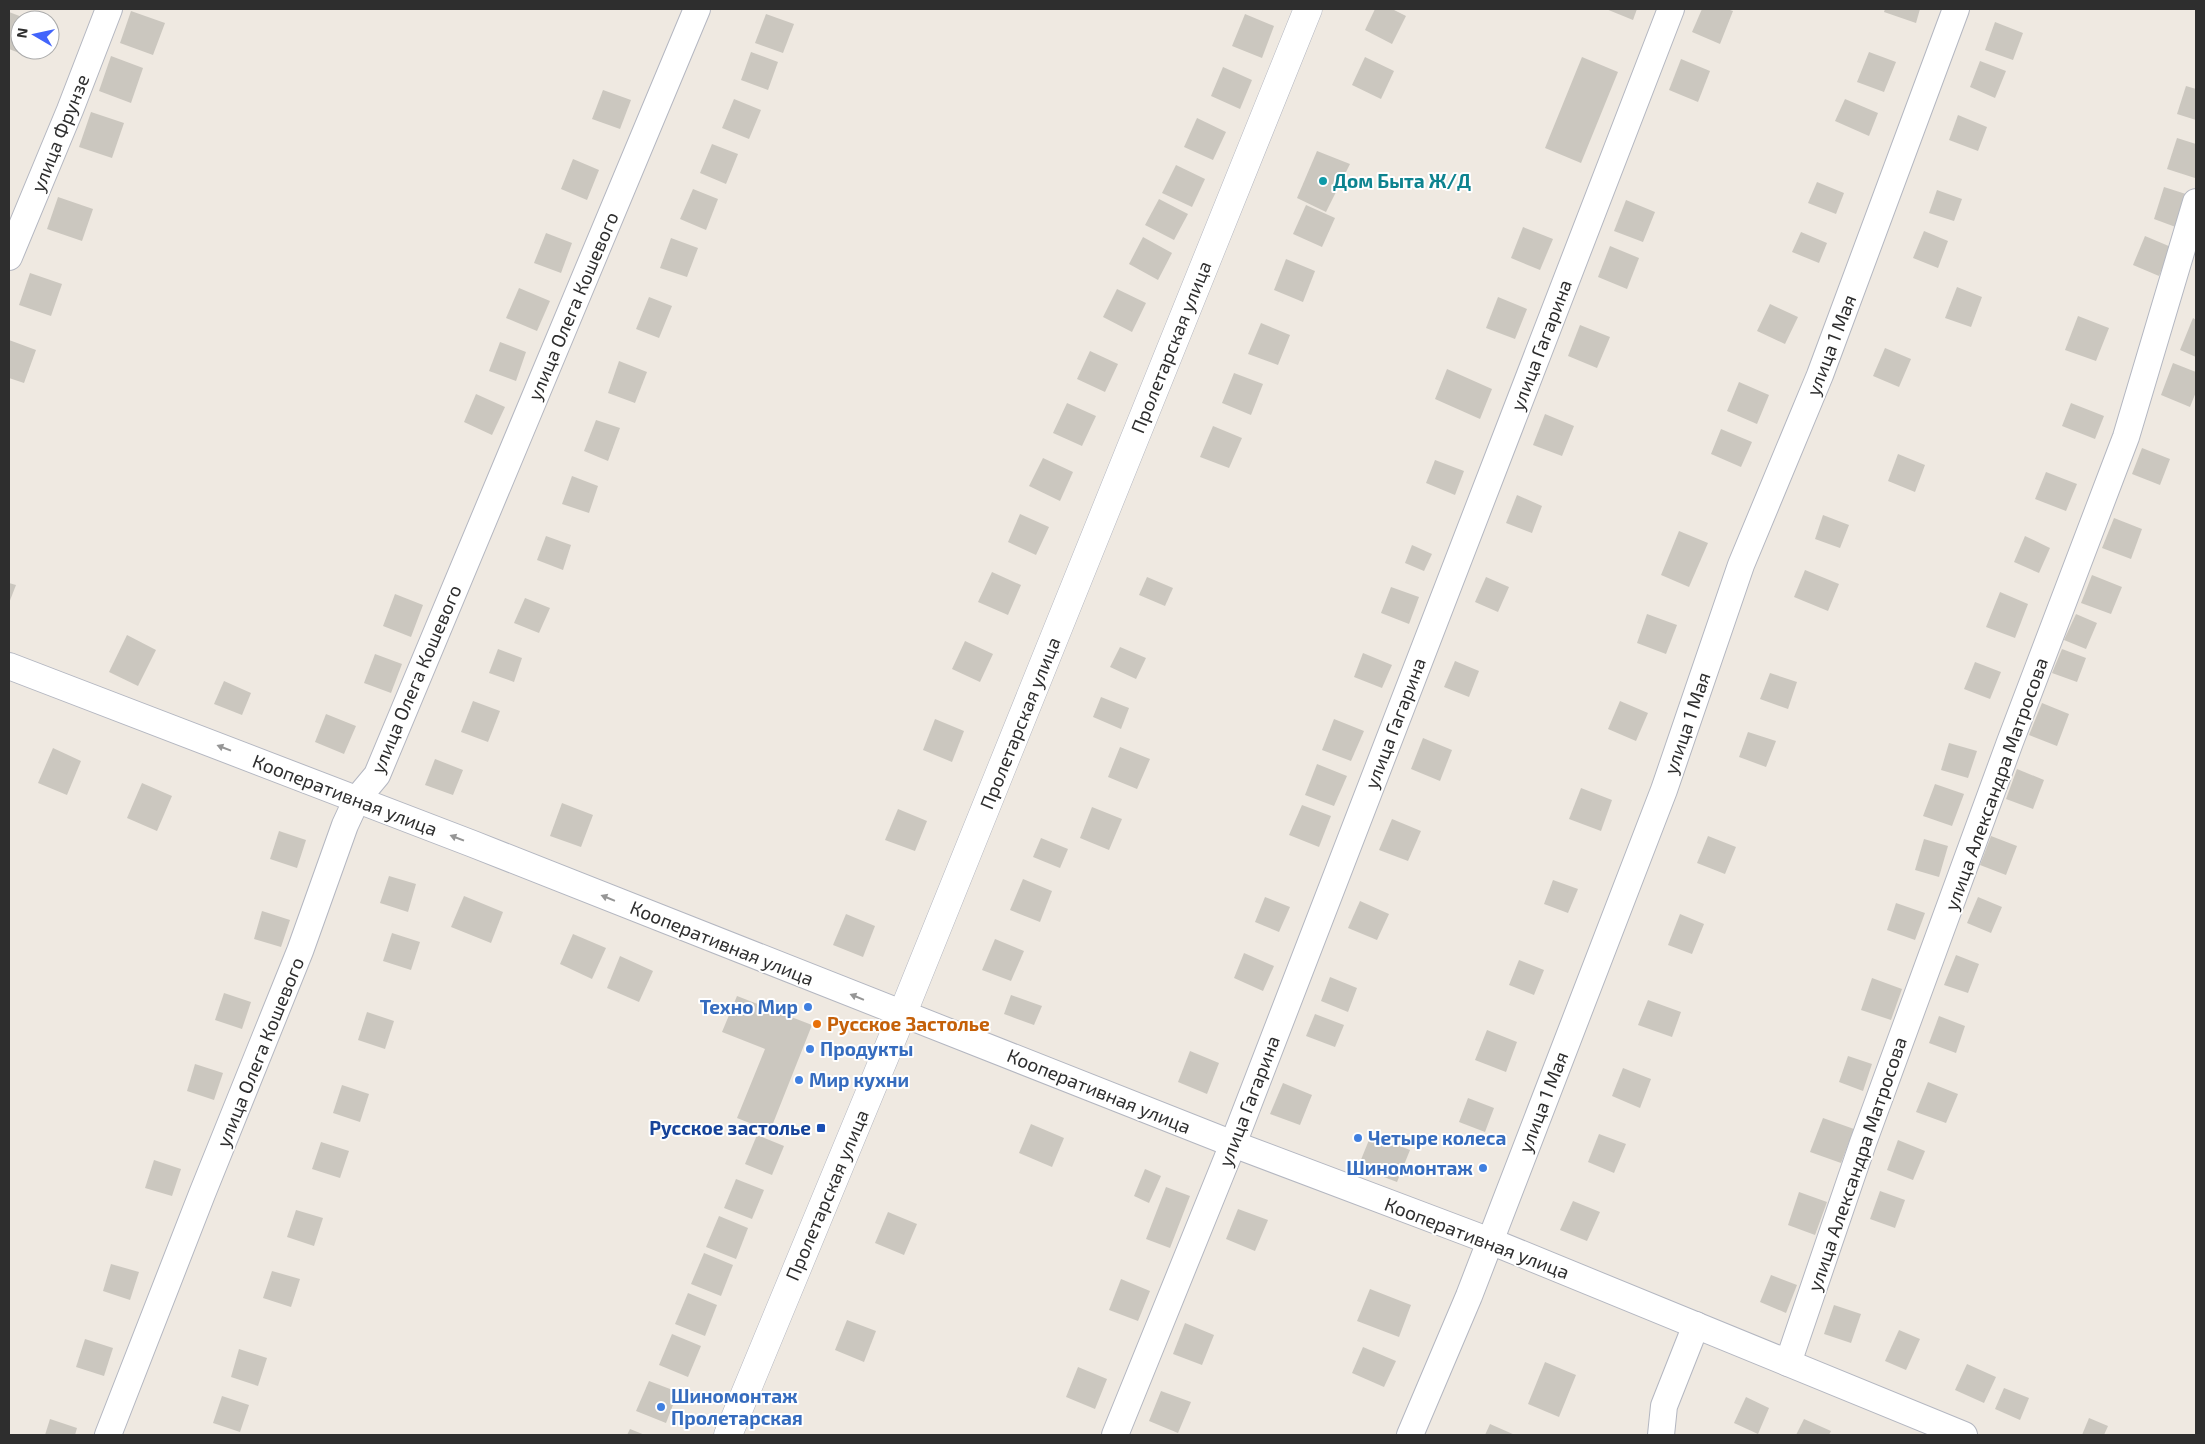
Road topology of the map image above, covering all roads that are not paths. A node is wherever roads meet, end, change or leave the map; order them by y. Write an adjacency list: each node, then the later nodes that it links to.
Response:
1 (109, 9): 7 (street, улица Фрунзе)
2 (698, 9): 9 (street, улица Олега Кошевого)
3 (1308, 9): 10 (main road, Пролетарская улица)
4 (1670, 9): 11 (street, улица Гагарина)
5 (1956, 9): 12 (street, улица 1 Мая)
6 (2196, 202): 14 (street, улица Александра Матросова)
7 (9, 257)
8 (9, 666): 9 (street, Кооперативная улица, one-way to 8)
9 (358, 799): 10 (street, Кооперативная улица, one-way to 9); 15 (street, улица Олега Кошевого)
10 (902, 1014): 11 (street, Кооперативная улица); 16 (main road, Пролетарская улица)
11 (1233, 1144): 12 (street, Кооперативная улица); 17 (street, улица Гагарина)
12 (1490, 1241): 13 (street, Кооперативная улица); 18 (street, улица 1 Мая)
13 (1696, 1326): 14 (street, Кооперативная улица); 19 (street)
14 (1788, 1363): 20 (street, Кооперативная улица)
15 (108, 1435)
16 (728, 1435)
17 (1114, 1435)
18 (1410, 1435)
19 (1661, 1435)
20 (1964, 1435)

